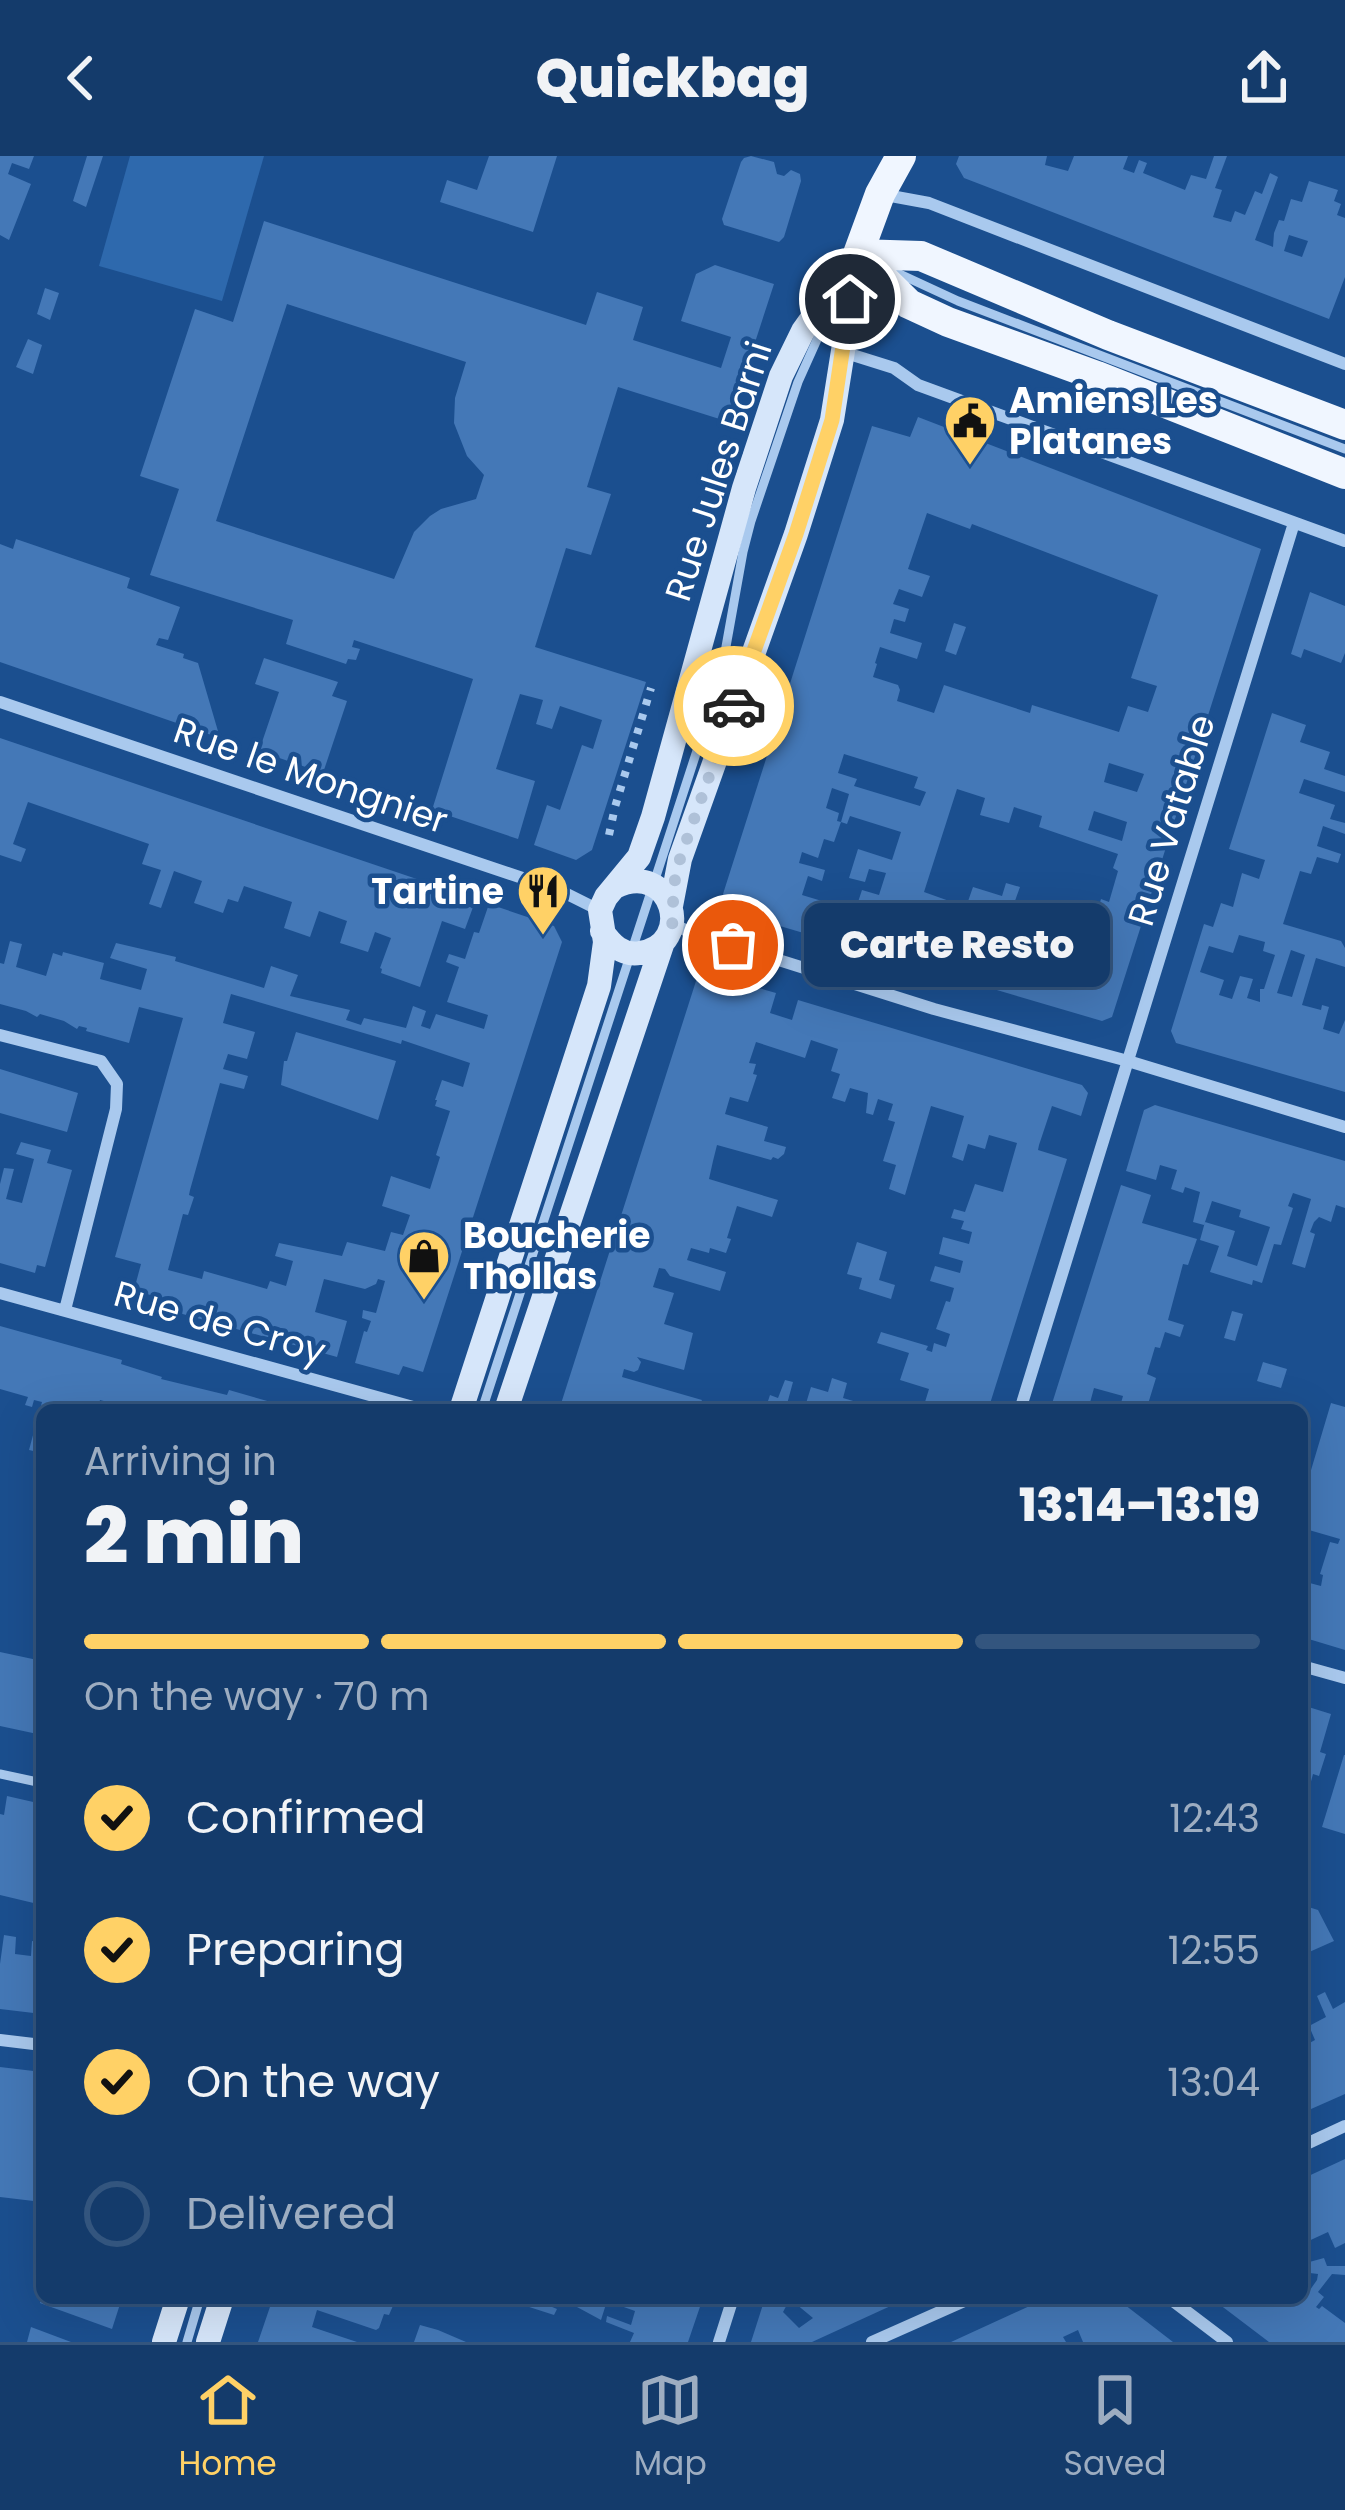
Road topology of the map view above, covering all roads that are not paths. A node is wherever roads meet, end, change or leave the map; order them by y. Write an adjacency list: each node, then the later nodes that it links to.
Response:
1 (874, 156): 4 (main road)
2 (888, 156): 4 (lane)
3 (901, 156): 4 (main road)
4 (880, 194): 5 (main road); 7 (street)
5 (858, 254): 6 (main road); 8 (main road); 9 (lane); 10 (main road); 14 (lane); 15 (main road, Rue Jules Barni)
6 (843, 352): 11 (street); 17 (main road)
7 (1345, 364)
8 (1345, 425)
9 (1345, 448)
10 (1345, 474)
11 (1294, 523): 12 (street); 20 (street, Rue Vatable)
12 (1345, 541)
13 (0, 702): 16 (street, Rue le Mongnier)
14 (654, 885): 15 (main road); 17 (main road); 18 (lane)
15 (615, 887): 16 (main road, Rue Jules Barni)
16 (601, 920): 18 (main road); 25 (main road)
17 (669, 924): 18 (main road); 20 (street); 27 (main road)
18 (631, 954): 26 (lane)
19 (0, 1035): 23 (street)
20 (1128, 1061): 21 (street); 28 (street, Rue Vatable)
21 (1345, 1126)
22 (0, 1293): 23 (street, Rue de Croy)
23 (65, 1310): 24 (street, Rue de Croy)
24 (402, 1404)
25 (463, 1404)
26 (484, 1404)
27 (508, 1404)
28 (1022, 1404)
29 (1308, 1668): 30 (street)
30 (1345, 1678)
31 (0, 1774): 32 (lane)
32 (36, 1782)
33 (0, 2040): 34 (street)
34 (36, 2044)
35 (1345, 2126): 36 (street)
36 (1308, 2143)
37 (176, 2304): 43 (main road)
38 (198, 2304): 44 (lane)
39 (220, 2304): 45 (main road)
40 (731, 2304): 46 (street)
41 (958, 2304): 47 (street)
42 (1176, 2304): 48 (street)
43 (164, 2342)
44 (187, 2342)
45 (208, 2342)
46 (719, 2342)
47 (872, 2342)
48 (1227, 2342)

